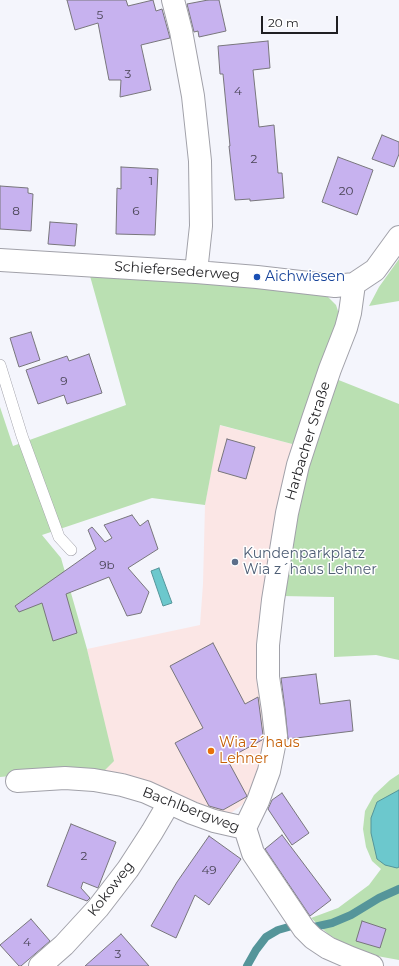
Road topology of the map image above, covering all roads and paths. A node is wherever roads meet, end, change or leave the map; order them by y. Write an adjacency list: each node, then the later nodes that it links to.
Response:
1 (173, 0): 4 (street)
2 (399, 237): 5 (street)
3 (0, 260): 4 (street, Schiefersederweg)
4 (196, 272): 5 (street, Schiefersederweg)
5 (354, 284): 10 (street, Harbacher Straße)
6 (0, 365): 7 (lane)
7 (71, 550)
8 (17, 781): 9 (street, Bachlbergweg)
9 (169, 803): 10 (street, Bachlbergweg); 11 (street, Kokoweg)
10 (245, 828): 12 (street, Bachlbergweg)
11 (40, 966)
12 (372, 966)

